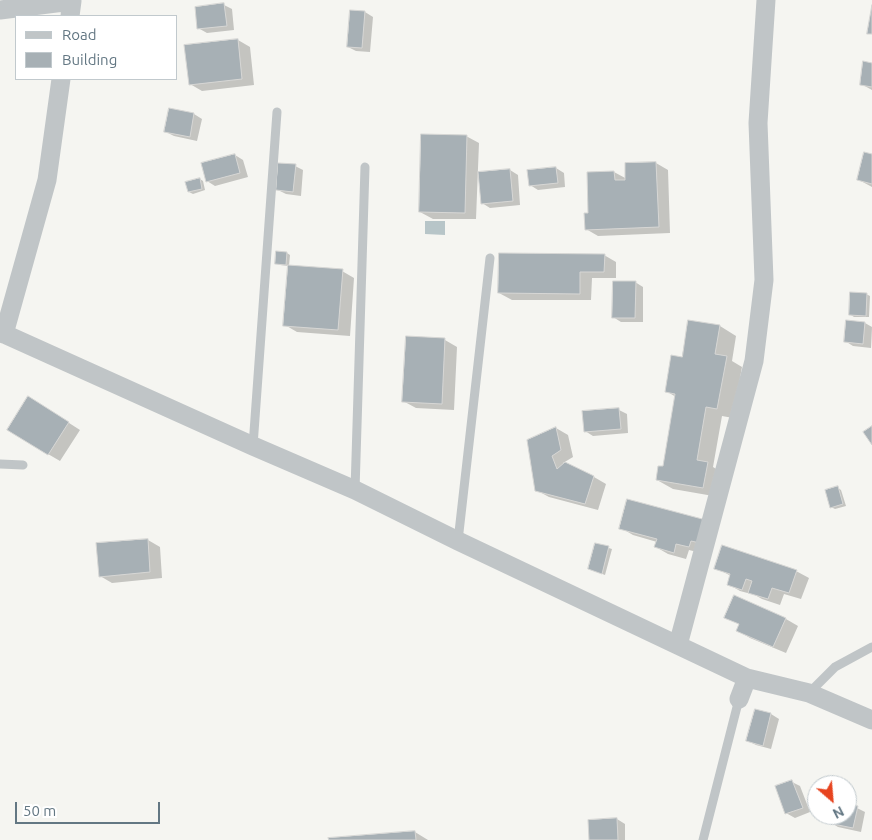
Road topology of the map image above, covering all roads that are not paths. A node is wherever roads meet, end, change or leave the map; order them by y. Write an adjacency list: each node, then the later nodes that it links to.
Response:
1 (766, 0): 14 (street)
2 (72, 6): 3 (street)
3 (0, 10)
4 (61, 80): 8 (street)
5 (278, 112): 9 (lane)
6 (365, 167): 12 (lane)
7 (490, 258): 13 (lane)
8 (2, 333): 9 (street)
9 (253, 446): 12 (street)
10 (0, 464): 11 (lane)
11 (23, 465)
12 (355, 490): 13 (street)
13 (458, 541): 14 (street)
14 (678, 645): 16 (street)
15 (872, 647): 17 (lane)
16 (748, 678): 17 (street); 18 (street)
17 (809, 693): 19 (street)
18 (739, 699): 20 (lane)
19 (872, 720)
20 (703, 840)

